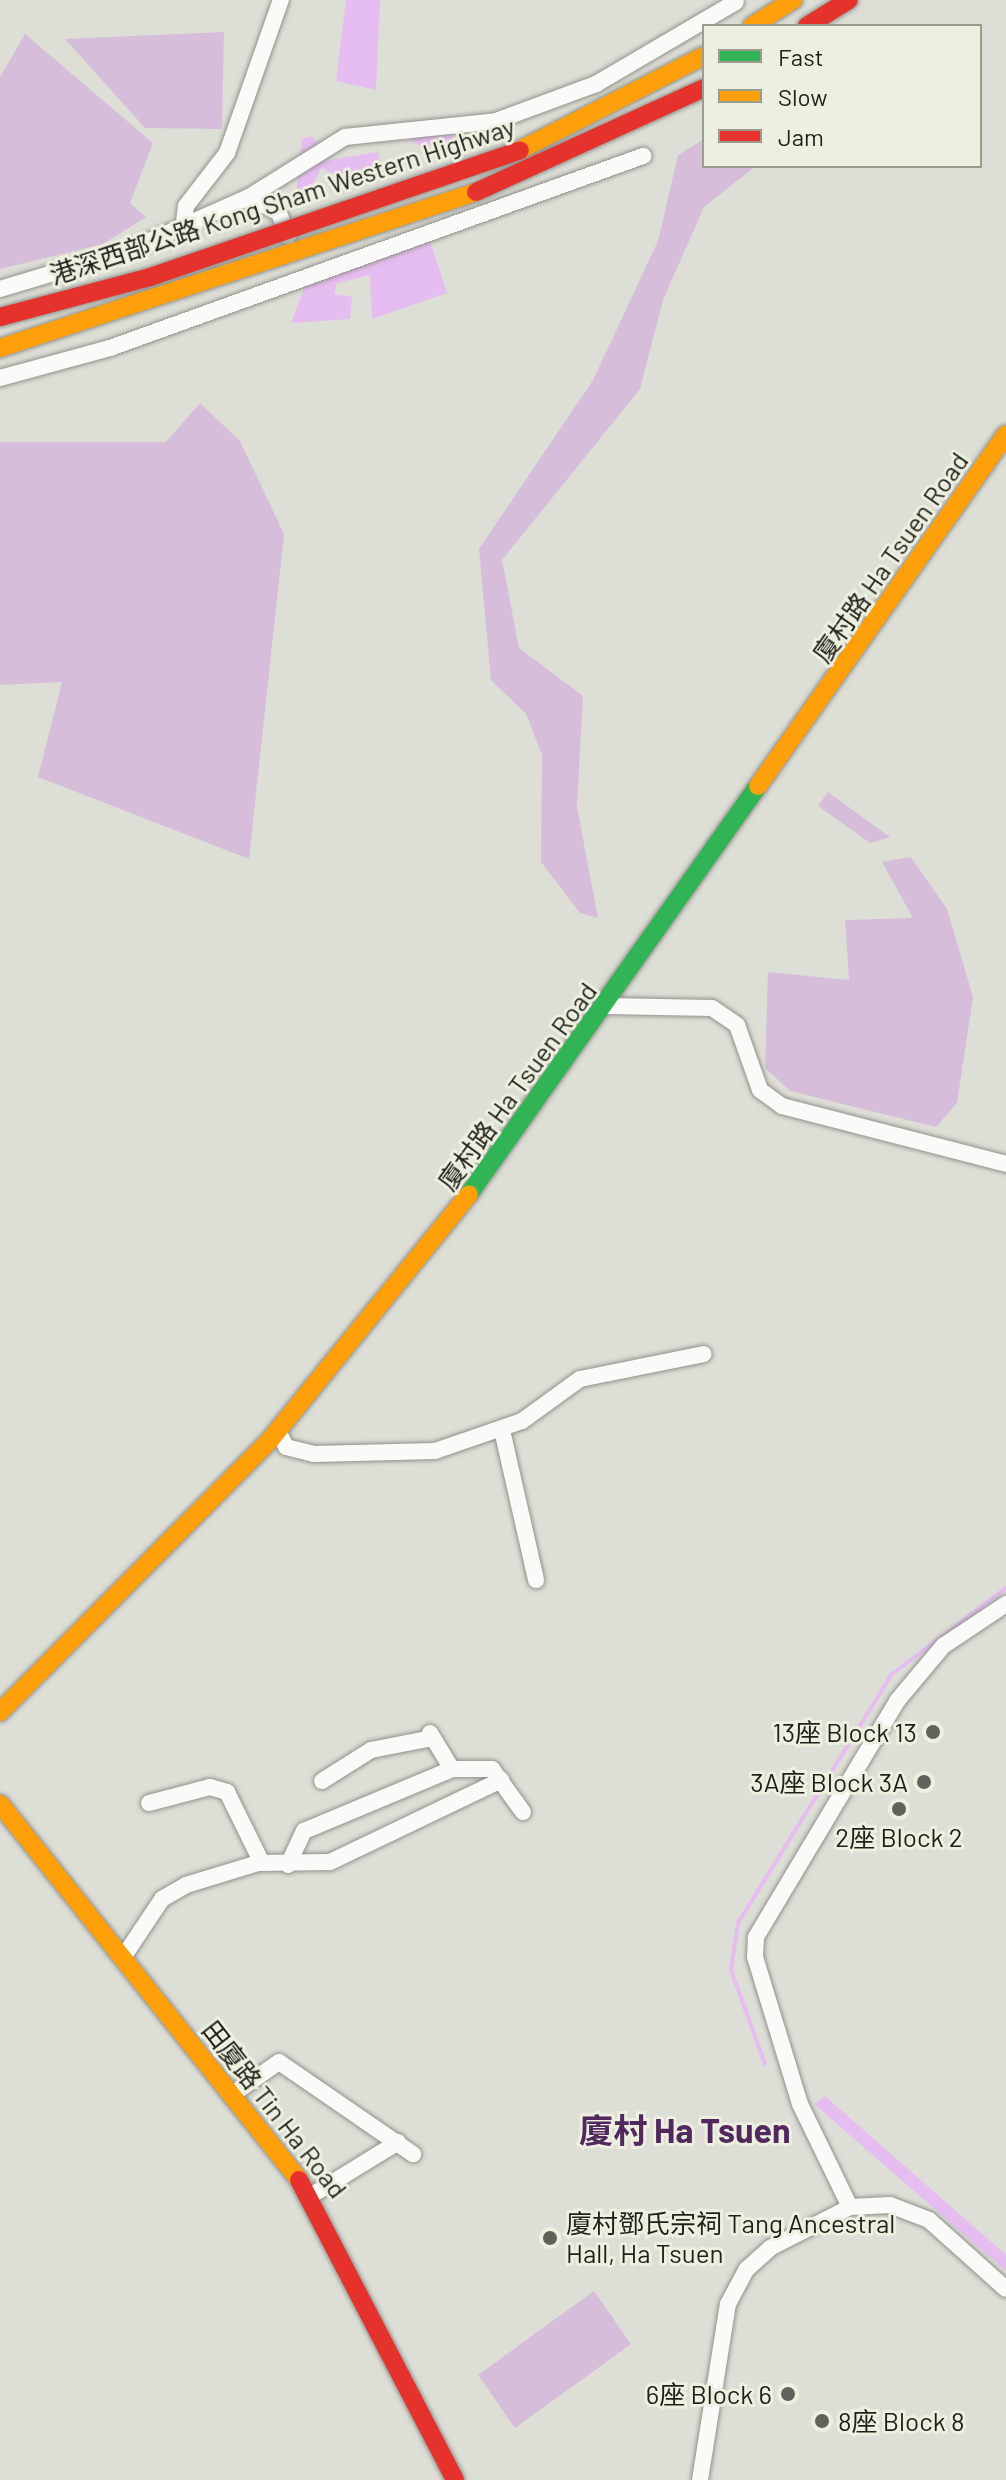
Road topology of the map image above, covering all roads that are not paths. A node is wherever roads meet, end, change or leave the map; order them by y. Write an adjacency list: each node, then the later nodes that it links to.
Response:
1 (281, 0): 11 (street)
2 (793, 0): 5 (main road)
3 (849, 0): 6 (main road)
4 (736, 2): 10 (street)
5 (755, 24)
6 (810, 24)
7 (702, 57): 14 (main road, 港深西部公路 Kong Sham Western Highway, bridge)
8 (702, 89): 15 (main road, 港深西部公路 Kong Sham Western Highway, bridge)
9 (643, 156): 12 (street)
10 (249, 197): 11 (street); 12 (street)
11 (184, 222): 13 (street)
12 (295, 279): 16 (street)
13 (0, 289)
14 (0, 317)
15 (0, 348)
16 (0, 378)
17 (1006, 435): 18 (main road, 廈村路 Ha Tsuen Road)
18 (607, 1006): 19 (street); 22 (main road, 廈村路 Ha Tsuen Road)
19 (1006, 1164)
20 (704, 1354): 21 (street)
21 (502, 1430): 22 (street); 23 (street)
22 (278, 1431): 25 (main road, 廈村路 Ha Tsuen Road)
23 (536, 1580)
24 (1006, 1604): 39 (street)
25 (0, 1712)
26 (452, 1769): 27 (street); 28 (street); 33 (street)
27 (501, 1780): 31 (street); 33 (street)
28 (322, 1781)
29 (149, 1803): 32 (street)
30 (0, 1804): 34 (main road, 田廈路 Tin Ha Road)
31 (523, 1812)
32 (262, 1863): 33 (street); 34 (street)
33 (288, 1865)
34 (124, 1956): 35 (main road, 田廈路 Tin Ha Road)
35 (233, 2094): 36 (street); 38 (main road, 田廈路 Tin Ha Road)
36 (398, 2142): 37 (street); 38 (street)
37 (413, 2154)
38 (312, 2195): 41 (main road, 田廈路 Tin Ha Road)
39 (850, 2207): 40 (street); 42 (street)
40 (1006, 2289)
41 (455, 2480)
42 (700, 2480)

